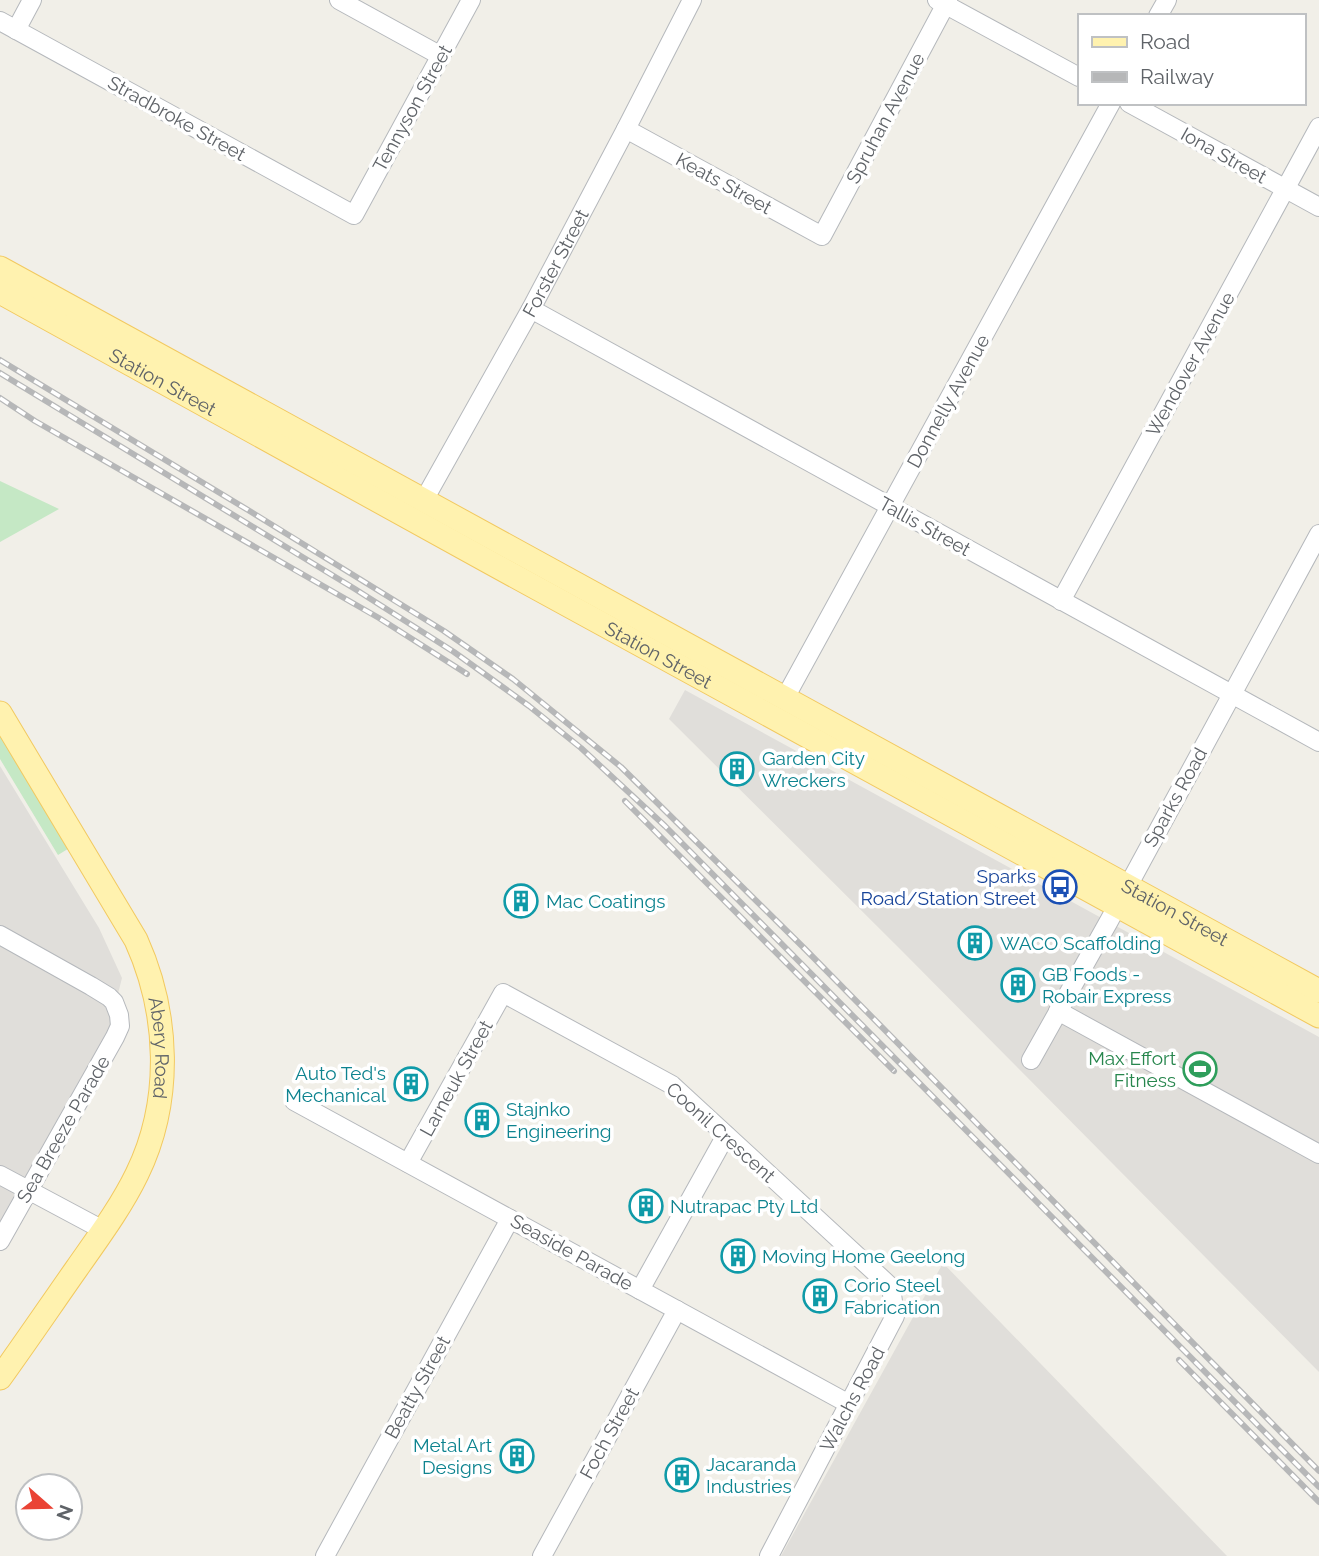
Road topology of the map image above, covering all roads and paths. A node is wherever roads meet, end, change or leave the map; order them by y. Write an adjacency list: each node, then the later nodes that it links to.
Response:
1 (32, 0): 7 (street)
2 (340, 0): 8 (street)
3 (471, 0): 8 (street, Tennyson Street)
4 (692, 0): 13 (street, Forster Street)
5 (943, 2): 9 (street); 17 (street, Spruhan Avenue)
6 (0, 21): 7 (street, Stradbroke Street)
7 (16, 30): 16 (street, Stradbroke Street)
8 (441, 56): 16 (street, Tennyson Street)
9 (1078, 76)
10 (1110, 105): 22 (street, Donnelly Avenue)
11 (1133, 105): 14 (street, Iona Street)
12 (1319, 127): 14 (street, Wendover Avenue)
13 (626, 130): 17 (street, Keats Street); 20 (street, Forster Street)
14 (1285, 189): 15 (street, Iona Street); 25 (street, Wendover Avenue)
15 (1319, 207)
16 (354, 215)
17 (822, 236)
18 (0, 268): 21 (main road, Station Street)
19 (0, 292): 23 (main road, Station Street)
20 (531, 309): 21 (street, Forster Street); 22 (street, Tallis Street)
21 (424, 500): 23 (main road, Forster Street); 27 (main road, Station Street)
22 (890, 507): 25 (street, Tallis Street); 27 (street, Donnelly Avenue)
23 (412, 520): 30 (main road, Station Street)
24 (1319, 534): 26 (street, Sparks Road)
25 (1060, 601): 26 (street, Tallis Street)
26 (1231, 694): 29 (street, Tallis Street); 30 (street, Sparks Road)
27 (785, 698): 30 (main road, Station Street)
28 (0, 713): 44 (main road, Abery Road)
29 (1319, 742)
30 (1122, 896): 32 (main road, Station Street); 34 (street, Sparks Road); 35 (main road, Station Street)
31 (0, 935): 42 (street, Sea Breeze Parade)
32 (1319, 991)
33 (503, 993): 38 (street, Coonil Crescent); 40 (street, Larneuk Street)
34 (1058, 1011): 36 (street, Sparks Road); 39 (street)
35 (1319, 1016)
36 (1031, 1060)
37 (294, 1101): 40 (street, Seaside Parade)
38 (726, 1135): 46 (street); 48 (street, Coonil Crescent)
39 (1319, 1154)
40 (408, 1163): 43 (street, Seaside Parade)
41 (0, 1175): 42 (street)
42 (28, 1190): 44 (street); 45 (street, Sea Breeze Parade)
43 (510, 1219): 46 (street, Seaside Parade); 51 (street, Beatty Street)
44 (103, 1230): 49 (main road, Abery Road)
45 (0, 1241)
46 (640, 1290): 47 (street, Seaside Parade)
47 (677, 1310): 50 (street, Seaside Parade); 52 (street, Foch Street)
48 (895, 1316): 50 (street, Walchs Road)
49 (0, 1378)
50 (849, 1404): 53 (street, Walchs Road)
51 (325, 1556)
52 (542, 1556)
53 (769, 1556)

